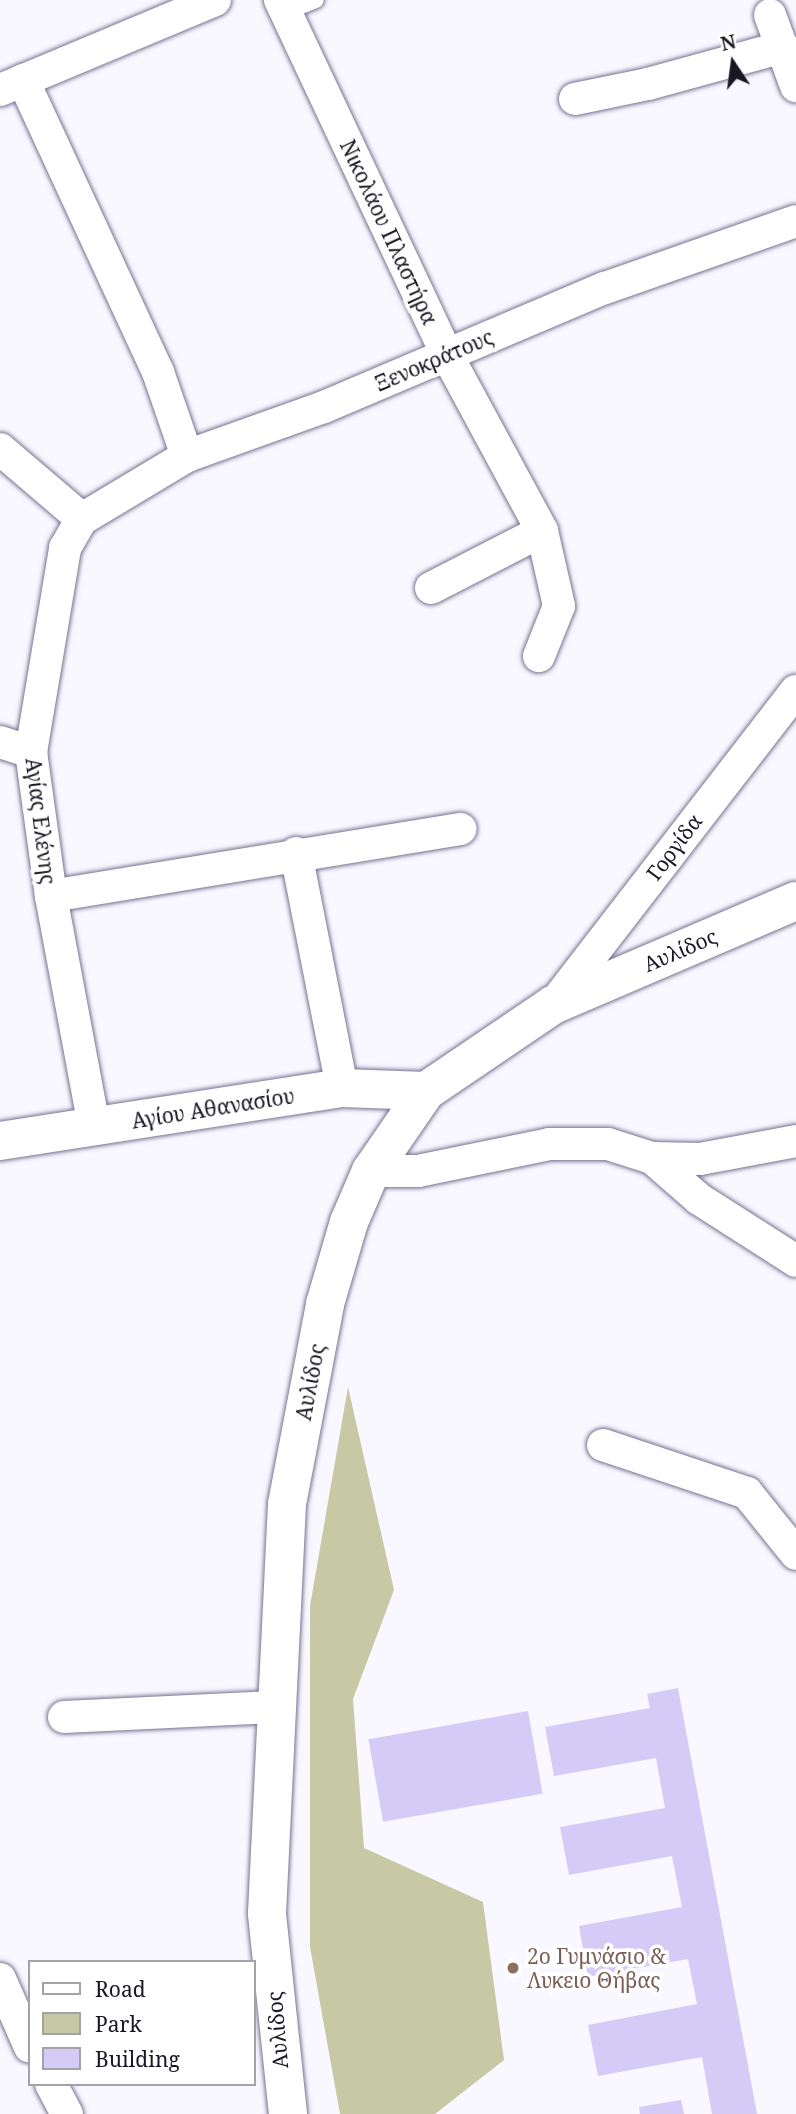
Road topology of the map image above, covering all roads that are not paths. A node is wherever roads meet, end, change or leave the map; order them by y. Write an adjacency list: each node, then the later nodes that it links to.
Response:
1 (215, 0): 6 (street)
2 (316, 0): 3 (lane)
3 (283, 6): 10 (street, Νικολάου Πλαστήρα)
4 (770, 15): 5 (street)
5 (783, 47): 7 (street); 8 (street)
6 (12, 85): 12 (street)
7 (796, 86)
8 (575, 99)
9 (796, 221): 10 (street, Ξενοκράτους)
10 (447, 355): 12 (street, Ξενοκράτους); 14 (street, Νικολάου Πλαστήρα)
11 (0, 449): 13 (street)
12 (187, 456): 13 (street, Ξενοκράτους)
13 (82, 519): 19 (street, Αγίας Ελένης)
14 (542, 531): 15 (street); 16 (street, Νικολάου Πλαστήρα)
15 (431, 588)
16 (539, 656)
17 (796, 691): 24 (street, Γοργίδα)
18 (0, 742): 19 (street)
19 (31, 752): 22 (street, Αγίας Ελένης)
20 (461, 829): 21 (street)
21 (296, 853): 22 (street); 25 (street)
22 (51, 896): 27 (street, Αγίας Ελένης)
23 (796, 901): 24 (main road, Αυλίδος)
24 (553, 1005): 26 (main road, Αυλίδος)
25 (342, 1088): 26 (main road, Αγίου Αθανασίου); 27 (main road, Αγίου Αθανασίου)
26 (426, 1091): 31 (main road, Αυλίδος)
27 (94, 1126): 28 (main road, Αγίου Αθανασίου)
28 (0, 1141)
29 (796, 1142): 30 (street)
30 (652, 1158): 31 (street); 32 (street)
31 (371, 1171): 35 (main road, Αυλίδος)
32 (796, 1261)
33 (603, 1445): 34 (street)
34 (796, 1554)
35 (274, 1707): 36 (street); 41 (main road, Αυλίδος)
36 (64, 1717)
37 (0, 1979): 38 (street)
38 (28, 2042)
39 (52, 2086): 40 (street)
40 (67, 2114)
41 (288, 2114)

